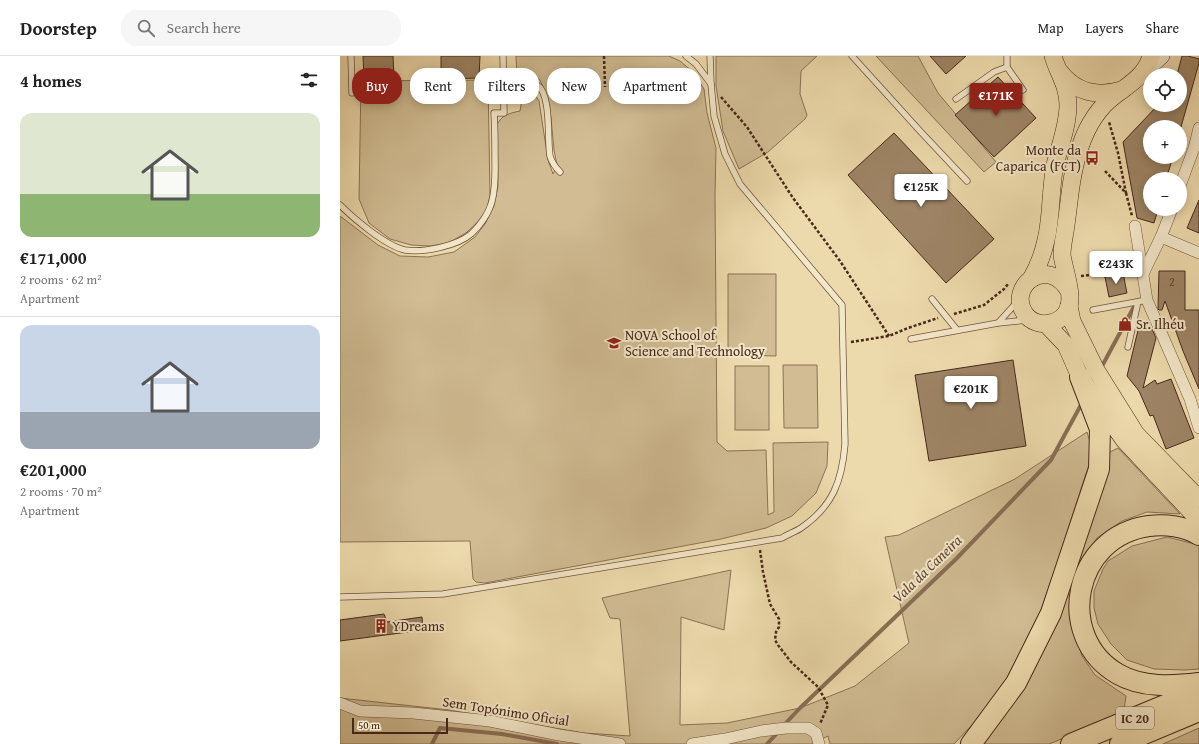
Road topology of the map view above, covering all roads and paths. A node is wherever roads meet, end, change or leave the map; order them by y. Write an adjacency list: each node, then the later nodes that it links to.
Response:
1 (351, 56): 19 (lane)
2 (503, 56): 12 (lane)
3 (604, 56): 16 (path)
4 (686, 56): 14 (lane)
5 (710, 56): 14 (lane)
6 (852, 56): 26 (lane)
7 (1006, 56): 11 (lane)
8 (1151, 56): 13 (main road)
9 (1162, 56): 13 (street)
10 (1056, 63): 18 (main road); 35 (main road)
11 (1007, 67): 17 (lane); 20 (lane)
12 (503, 68)
13 (1139, 78): 18 (main road)
14 (711, 84): 46 (path); 48 (lane)
15 (539, 86): 24 (lane)
16 (605, 87)
17 (1023, 90)
18 (1122, 90): 39 (main road)
19 (352, 93)
20 (956, 99)
21 (504, 104): 28 (lane)
22 (1199, 128): 23 (street)
23 (1196, 149): 25 (street)
24 (560, 172)
25 (1186, 172)
26 (967, 181)
27 (1126, 192): 30 (path)
28 (340, 206)
29 (1169, 216): 31 (street)
30 (1135, 226): 33 (street)
31 (1161, 237): 32 (street); 33 (street)
32 (1199, 253)
33 (1143, 272): 34 (path); 40 (street)
34 (1078, 277)
35 (1031, 279): 37 (main road); 39 (main road)
36 (1008, 284): 42 (path)
37 (1020, 298): 43 (main road); 44 (lane)
38 (932, 299): 42 (lane)
39 (1069, 299): 43 (main road); 52 (main road)
40 (1143, 301): 41 (lane); 49 (lane); 51 (street)
41 (1093, 310)
42 (946, 316): 45 (lane); 46 (path)
43 (1038, 322): 44 (lane); 50 (main road)
44 (998, 323): 45 (lane)
45 (958, 330): 47 (lane)
46 (888, 336): 48 (path)
47 (911, 339)
48 (843, 343): 55 (lane)
49 (1128, 348)
50 (1080, 377): 53 (main road); 65 (highway)
51 (1199, 428)
52 (1199, 499)
53 (1199, 520)
54 (1199, 535): 57 (highway)
55 (759, 541): 56 (lane); 61 (path)
56 (340, 597)
57 (1199, 682)
58 (1199, 691): 66 (highway, IC 20)
59 (340, 703): 63 (street, Sem Topónimo Oficial)
60 (1199, 711): 67 (highway, IC 20)
61 (812, 730): 62 (street); 64 (street)
62 (820, 743)
63 (620, 744)
64 (692, 744)
65 (971, 744)
66 (1071, 744)
67 (1120, 744)

